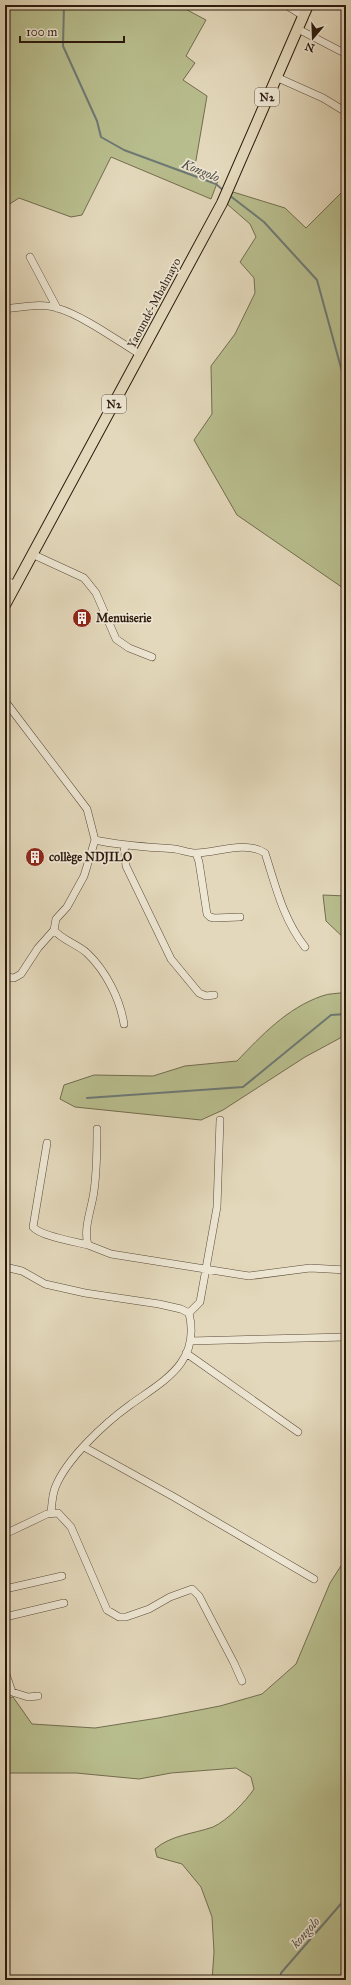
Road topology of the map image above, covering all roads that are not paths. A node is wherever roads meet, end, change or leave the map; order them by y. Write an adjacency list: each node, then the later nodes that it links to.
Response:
1 (286, 5): 3 (street)
2 (308, 5): 3 (highway, Yaoundé-Mbalmayo / N2)
3 (302, 15): 4 (highway, Yaoundé-Mbalmayo / N2)
4 (298, 29): 5 (street); 6 (highway, Yaoundé-Mbalmayo / N2)
5 (346, 54)
6 (276, 77): 7 (street); 11 (highway, Yaoundé-Mbalmayo / N2)
7 (346, 112)
8 (30, 257): 9 (street)
9 (56, 308): 10 (street); 11 (street)
10 (5, 309)
11 (141, 354): 12 (highway, Yaoundé-Mbalmayo / N2)
12 (32, 554): 14 (highway, Yaoundé-Mbalmayo / N2); 16 (street)
13 (5, 580): 14 (street)
14 (16, 585): 15 (highway, Yaoundé-Mbalmayo / N2)
15 (5, 605)
16 (152, 657)
17 (5, 701): 18 (street)
18 (95, 840): 19 (street); 22 (street)
19 (124, 846): 20 (street); 25 (street)
20 (196, 853): 21 (street); 23 (street)
21 (240, 917)
22 (54, 930): 24 (street); 26 (street)
23 (306, 947)
24 (5, 977)
25 (214, 995)
26 (124, 1024)
27 (220, 1120): 32 (street)
28 (97, 1130): 30 (street)
29 (47, 1143): 30 (street)
30 (88, 1246): 32 (street)
31 (5, 1267): 34 (street)
32 (206, 1270): 33 (street); 34 (street)
33 (346, 1270)
34 (188, 1313): 36 (street)
35 (346, 1338): 36 (street)
36 (190, 1341): 37 (street)
37 (186, 1352): 38 (street); 39 (street)
38 (298, 1432)
39 (84, 1447): 40 (street); 43 (street)
40 (51, 1512): 41 (street); 48 (street)
41 (5, 1534)
42 (62, 1576): 44 (street)
43 (314, 1580)
44 (5, 1589)
45 (64, 1603): 46 (street)
46 (5, 1617)
47 (5, 1671): 49 (street)
48 (242, 1681)
49 (38, 1696)

